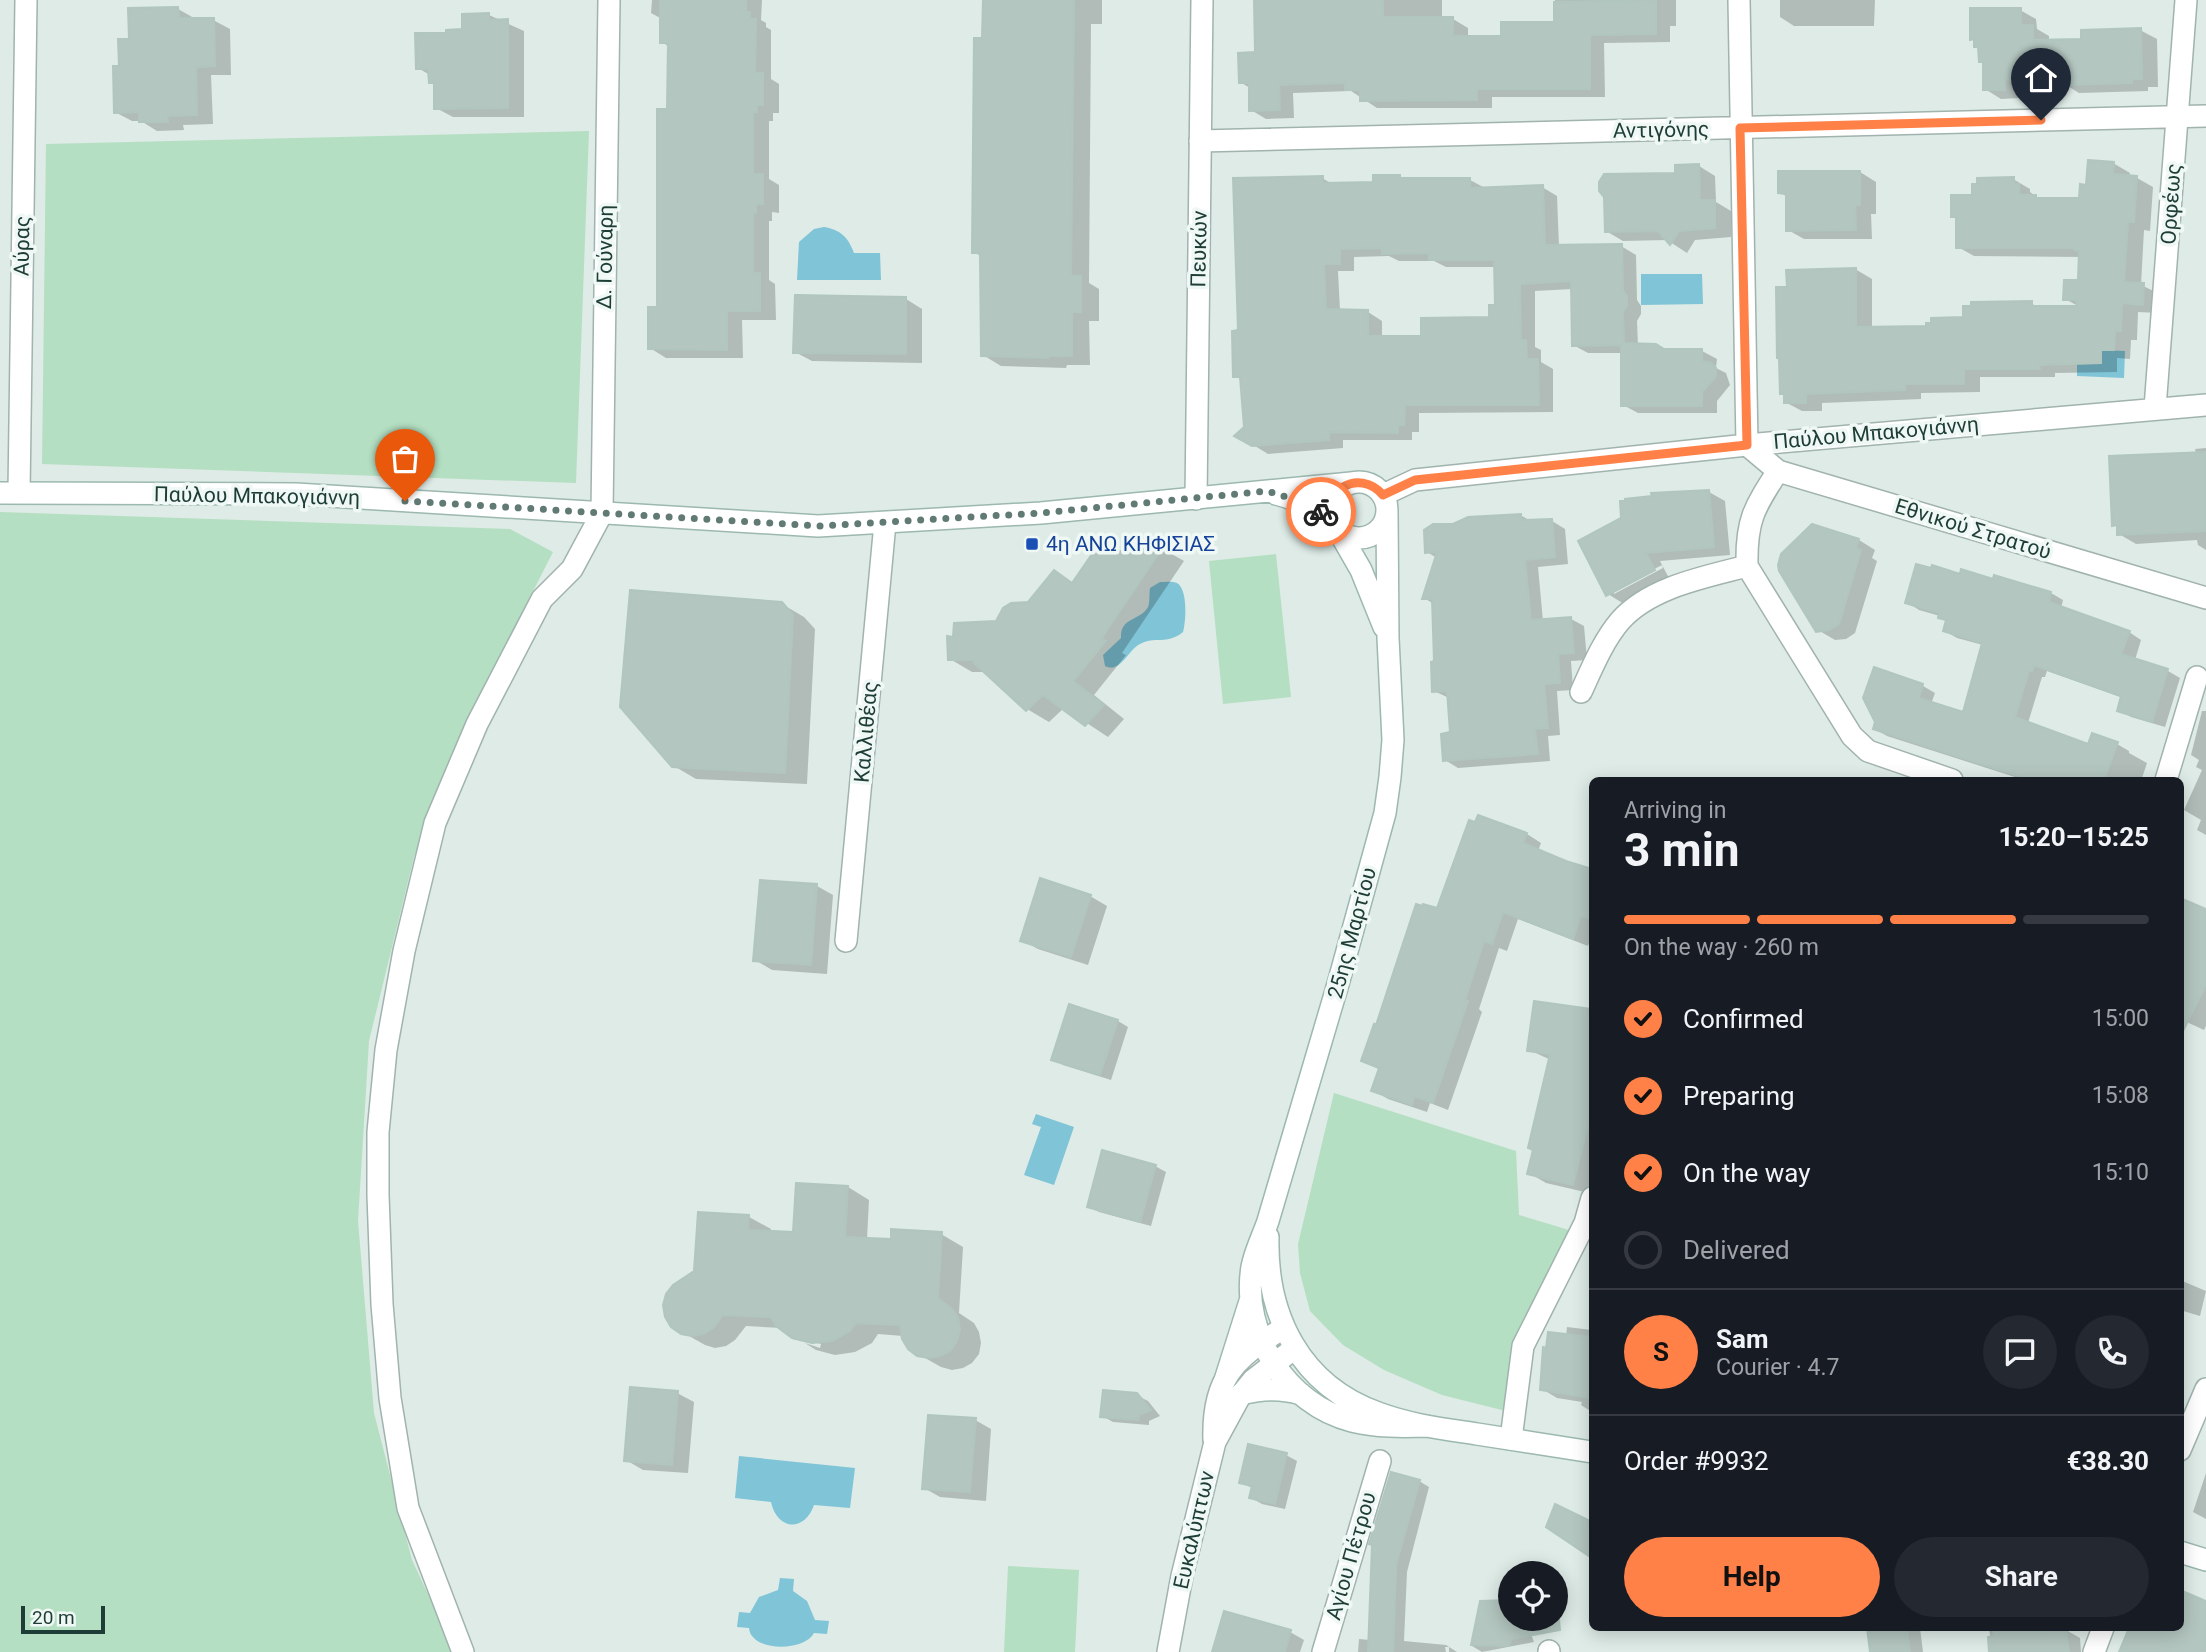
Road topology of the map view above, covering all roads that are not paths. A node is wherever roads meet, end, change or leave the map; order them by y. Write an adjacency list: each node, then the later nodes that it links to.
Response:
1 (26, 0): 16 (street, Αύρας)
2 (608, 0): 19 (street, Δ. Γούναρη)
3 (1202, 0): 9 (street, Πευκών)
4 (1739, 0): 8 (street)
5 (2186, 0): 7 (street, Ορφέως)
6 (2206, 116): 7 (street, Αντιγόνης)
7 (2178, 117): 8 (street, Αντιγόνης); 11 (street, Ορφέως)
8 (1740, 128): 9 (street, Αντιγόνης); 12 (street)
9 (1200, 141): 17 (street, Πευκών)
10 (2206, 405): 11 (street, Παύλου Μπακογιάννη)
11 (2155, 408): 12 (street, Παύλου Μπακογιάννη)
12 (1747, 445): 13 (street, Εθνικού Στρατού); 18 (street, Παύλου Μπακογιάννη)
13 (1778, 471): 22 (street); 23 (street, Εθνικού Στρατού)
14 (1351, 483): 15 (street, Παύλου Μπακογιάννη); 18 (street); 21 (street)
15 (1267, 491): 17 (street, Παύλου Μπακογιάννη); 21 (street, Παύλου Μπακογιάννη)
16 (9, 493): 19 (street, Παύλου Μπακογιάννη)
17 (1196, 499): 20 (street, Παύλου Μπακογιάννη)
18 (1385, 504): 21 (street); 24 (street, 25ης Μαρτίου)
19 (602, 513): 20 (street, Παύλου Μπακογιάννη); 50 (street)
20 (885, 523): 29 (street, Καλλιθέας)
21 (1336, 528): 24 (street, 25ης Μαρτίου)
22 (1747, 566): 26 (street); 27 (street)
23 (2206, 598)
24 (1388, 638): 31 (street, 25ης Μαρτίου)
25 (2197, 677): 28 (street)
26 (1581, 692)
27 (1943, 777)
28 (2167, 777)
29 (846, 941)
30 (1589, 1209): 42 (street)
31 (1268, 1221): 32 (street, 25ης Μαρτίου); 33 (street, 25ης Μαρτίου)
32 (1252, 1296): 34 (street, 25ης Μαρτίου); 37 (street)
33 (1284, 1328): 34 (street, Ευκαλύπτων); 35 (street, 25ης Μαρτίου)
34 (1262, 1340): 36 (street, 25ης Μαρτίου); 37 (street, Ευκαλύπτων)
35 (1295, 1348): 36 (street, Ευκαλύπτων); 41 (street, 25ης Μαρτίου)
36 (1273, 1364): 39 (street, Ευκαλύπτων); 40 (street, 25ης Μαρτίου)
37 (1226, 1377): 44 (street, Ευκαλύπτων)
38 (2206, 1389): 43 (street)
39 (1241, 1394): 40 (street); 44 (street, Ευκαλύπτων)
40 (1303, 1395): 41 (street, 25ης Μαρτίου)
41 (1427, 1426): 42 (street, 25ης Μαρτίου)
42 (1511, 1439): 45 (street, 25ης Μαρτίου)
43 (2184, 1441)
44 (1214, 1442): 51 (street, Ευκαλύπτων)
45 (1589, 1452)
46 (1380, 1461): 52 (street, Αγίου Πέτρου)
47 (2184, 1553): 48 (street)
48 (2206, 1560)
49 (2102, 1631): 53 (street)
50 (463, 1652)
51 (1168, 1652)
52 (1323, 1652)
53 (2094, 1652)

